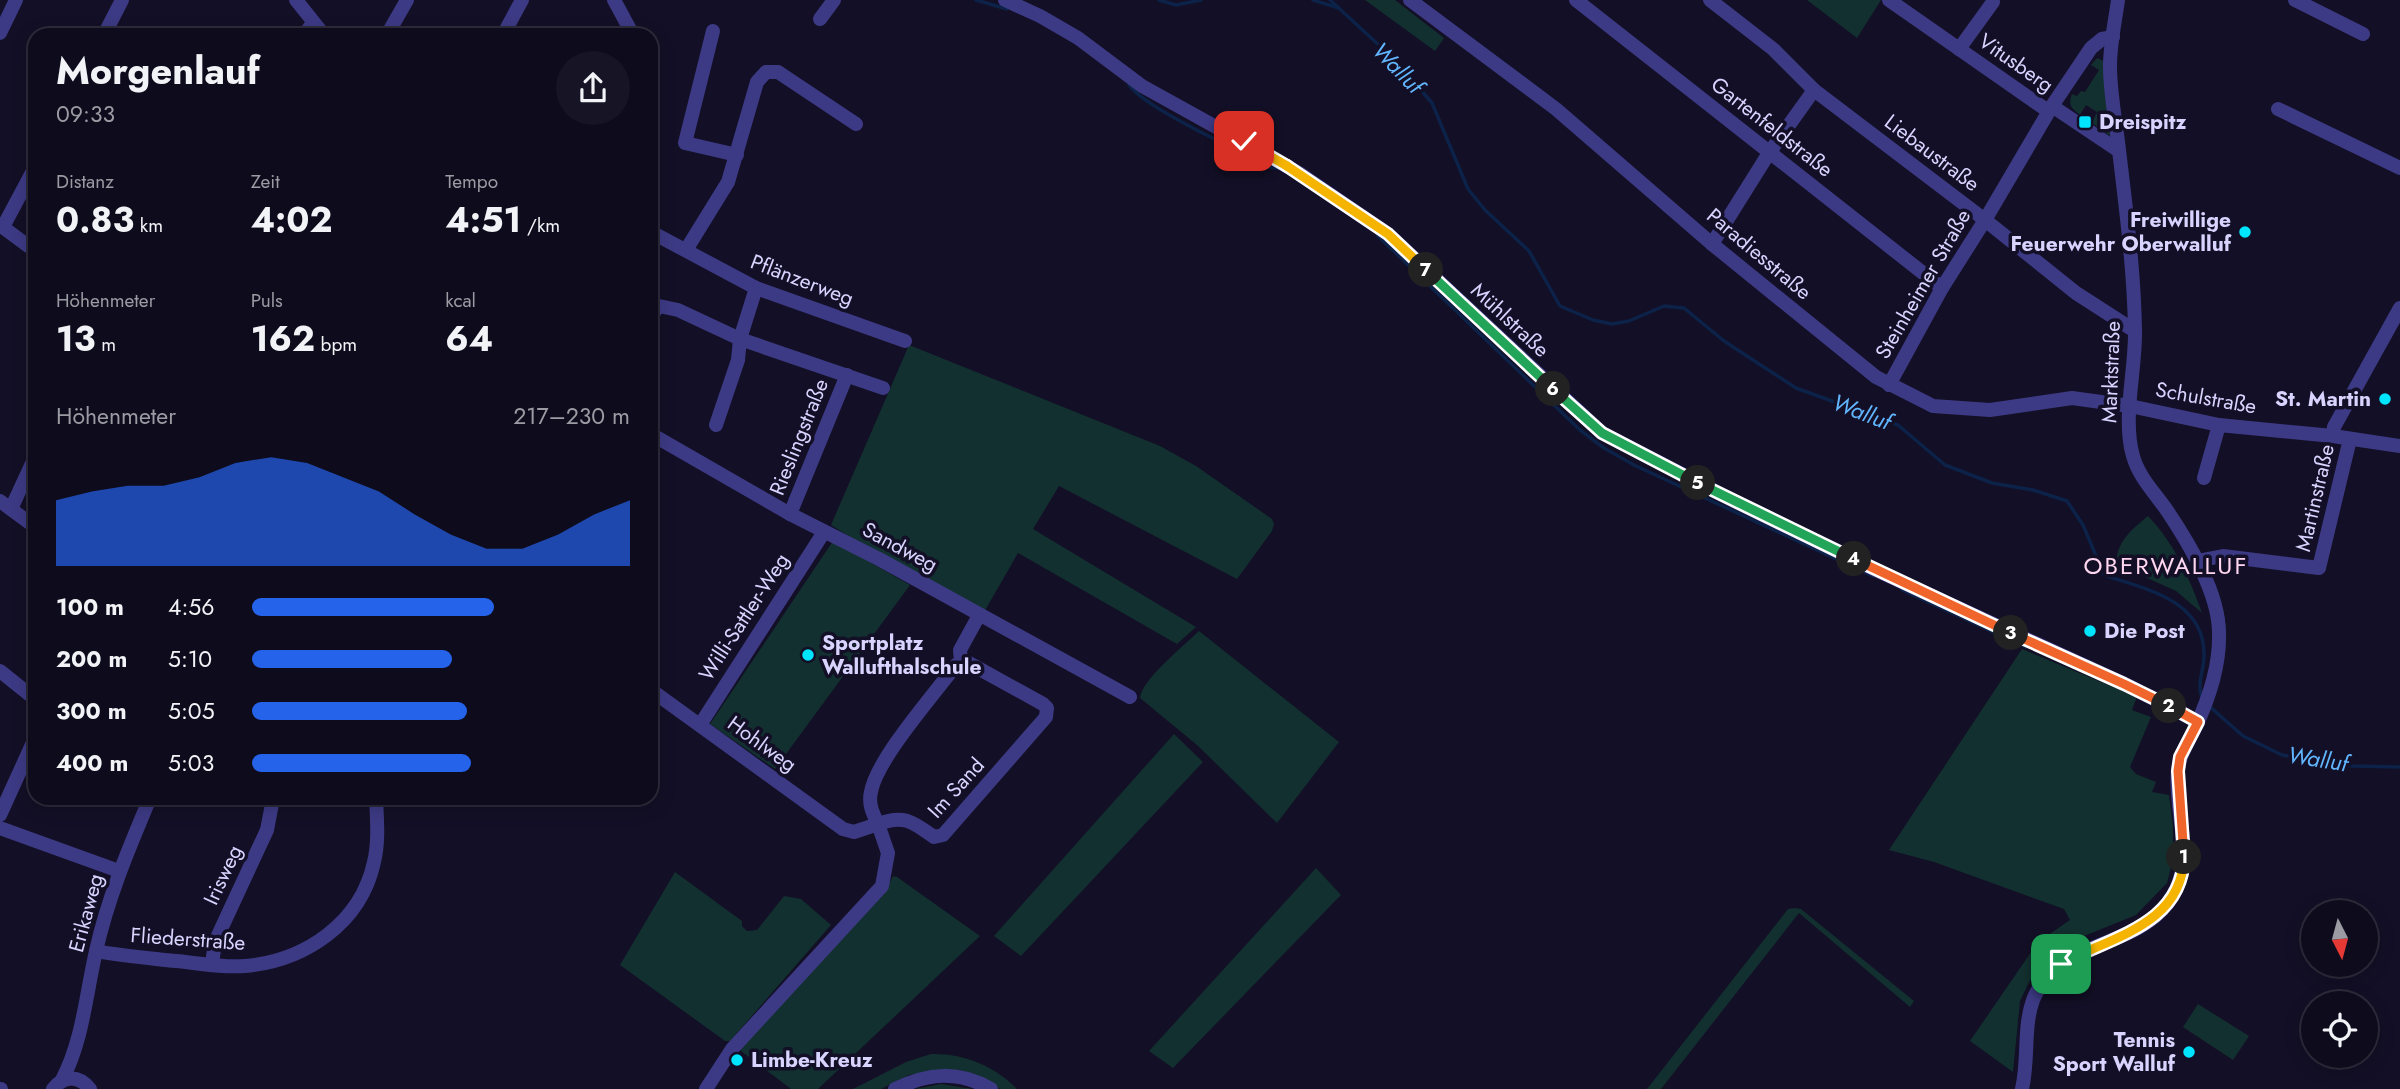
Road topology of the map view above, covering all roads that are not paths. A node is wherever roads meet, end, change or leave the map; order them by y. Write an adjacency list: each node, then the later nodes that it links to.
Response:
1 (16, 0): 23 (street)
2 (122, 0): 17 (street)
3 (296, 0): 18 (street)
4 (407, 0): 19 (street)
5 (522, 0): 20 (street)
6 (614, 0): 21 (street)
7 (834, 0): 16 (street)
8 (1005, 0): 73 (street, Mühlstraße)
9 (1409, 0): 39 (street, Paradiesstraße)
10 (1576, 0): 32 (street, Gartenfeldstraße)
11 (1710, 0): 27 (street, Liebaustraße)
12 (1889, 0): 26 (street, Vitusberg)
13 (2118, 0): 25 (street, Marktstraße)
14 (2295, 0): 24 (street)
15 (1993, 2): 26 (street, Vitusberg)
16 (820, 19)
17 (108, 28)
18 (309, 28)
19 (391, 28)
20 (507, 28)
21 (629, 28)
22 (713, 31): 33 (street)
23 (0, 33)
24 (2363, 34)
25 (2113, 37): 28 (street, Steinheimer Straße); 31 (street, Marktstraße)
26 (1959, 49): 28 (street, Vitusberg)
27 (1814, 90): 32 (street); 36 (street, Liebaustraße)
28 (2050, 108): 31 (street, Vitusberg); 36 (street, Steinheimer Straße)
29 (2277, 109): 34 (street)
30 (856, 124): 33 (street)
31 (2119, 151): 46 (street, Marktstraße)
32 (1769, 153): 39 (street); 43 (street, Gartenfeldstraße)
33 (737, 155): 41 (street)
34 (2400, 168)
35 (28, 180): 37 (street)
36 (1985, 220): 43 (street, Steinheimer Straße); 46 (street, Liebaustraße)
37 (2, 226): 40 (street)
38 (658, 236): 41 (street, Pflänzerweg)
39 (1712, 243): 50 (street, Paradiesstraße)
40 (28, 246)
41 (686, 250): 42 (street, Pflänzerweg)
42 (756, 288): 47 (street); 48 (street, Pflänzerweg)
43 (1942, 288): 50 (street, Steinheimer Straße)
44 (658, 308): 47 (street, Rieslingstraße)
45 (2400, 308): 55 (street)
46 (2135, 331): 52 (street, Marktstraße)
47 (740, 340): 49 (street, Rieslingstraße); 53 (street)
48 (905, 341)
49 (847, 375): 51 (street, Rieslingstraße); 62 (street, Rieslingstraße)
50 (1889, 385): 52 (street, Paradiesstraße)
51 (883, 388)
52 (2130, 406): 54 (street, Schulstraße); 65 (street, Marktstraße)
53 (716, 425)
54 (2219, 425): 55 (street, Schulstraße); 60 (street)
55 (2333, 436): 57 (street, Schulstraße)
56 (658, 438): 62 (street, Sandweg)
57 (2350, 439): 58 (street, Schulstraße); 65 (street, Martinstraße)
58 (2400, 446)
59 (28, 469): 61 (street)
60 (2204, 478)
61 (6, 505): 63 (street)
62 (790, 514): 64 (street, Sandweg)
63 (28, 522)
64 (824, 531): 72 (street, Sandweg); 74 (street, Willi-Sattler-Weg)
65 (2197, 561): 73 (street, Marktstraße)
66 (977, 619): 67 (street)
67 (961, 662): 80 (street); 80 (street, Im Sand)
68 (0, 671): 69 (street)
69 (7, 682): 70 (street)
70 (28, 695)
71 (658, 695): 74 (street, Hohlweg)
72 (1130, 696)
73 (2203, 709): 91 (street, Marktstraße)
74 (700, 725): 80 (street, Hohlweg)
75 (28, 753): 79 (street)
76 (147, 805): 82 (street, Erikaweg)
77 (272, 805): 84 (street, Irisweg)
78 (376, 805): 84 (street, Fliederstraße)
79 (0, 815)
80 (878, 824): 88 (street)
81 (0, 828): 82 (street)
82 (119, 871): 83 (street, Erikaweg)
83 (96, 951): 84 (street, Fliederstraße); 85 (street, Erikaweg)
84 (212, 964)
85 (77, 1044): 86 (street, Erikaweg); 87 (street, Erikaweg)
86 (57, 1085): 87 (street)
87 (87, 1086)
88 (706, 1089)
89 (895, 1089): 90 (street)
90 (990, 1089)
91 (2022, 1089)

